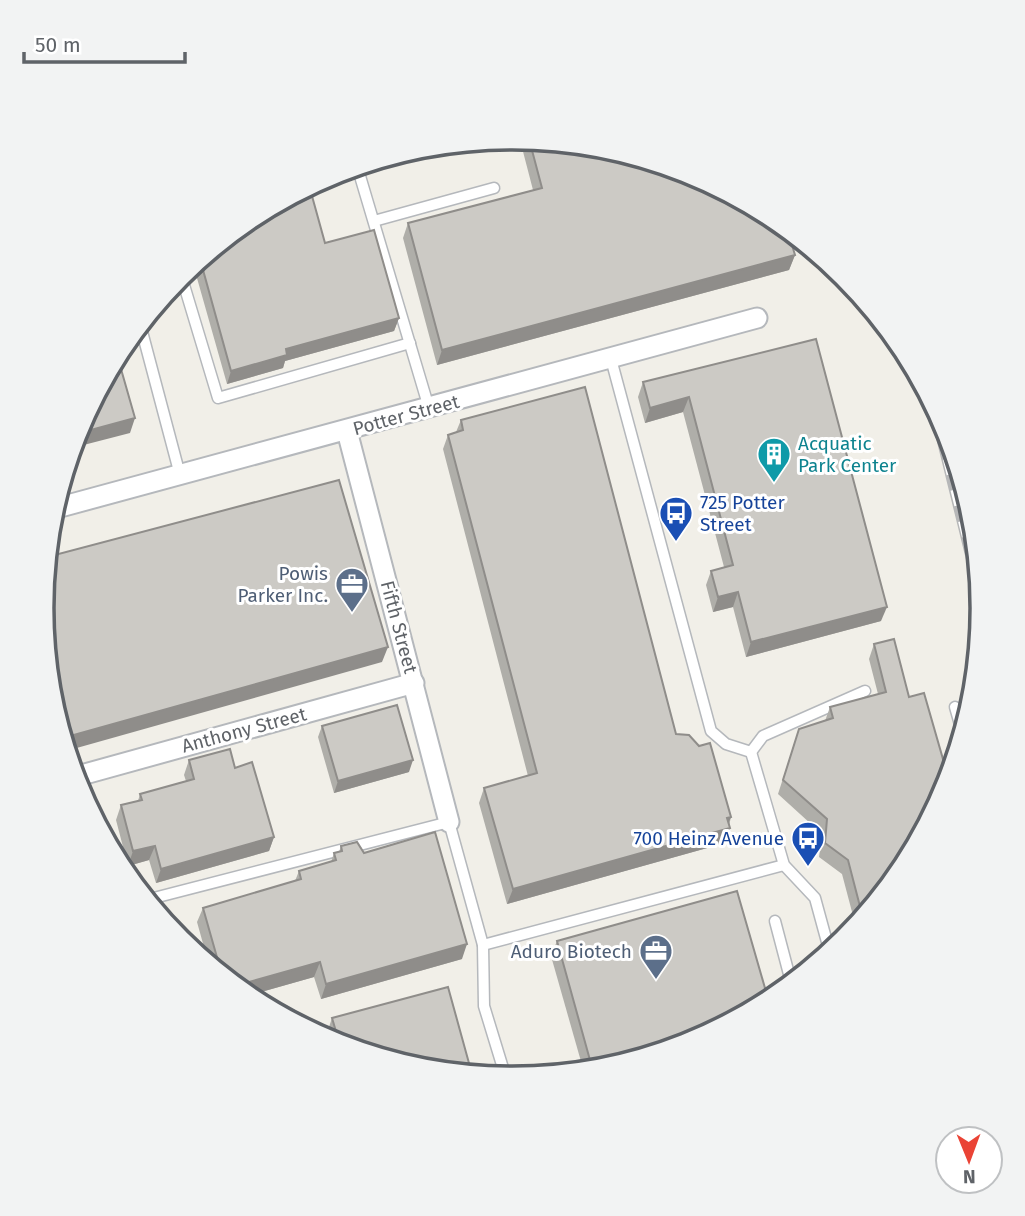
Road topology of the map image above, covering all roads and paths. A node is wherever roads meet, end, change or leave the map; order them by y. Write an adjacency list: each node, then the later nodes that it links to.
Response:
1 (360, 176): 3 (lane)
2 (494, 188): 3 (lane)
3 (373, 221): 7 (lane)
4 (185, 288): 7 (lane)
5 (757, 318): 8 (street, Potter Street)
6 (143, 337): 11 (lane)
7 (410, 344): 9 (lane)
8 (611, 359): 9 (street, Potter Street); 17 (lane)
9 (430, 409): 10 (street, Potter Street)
10 (347, 431): 11 (street, Potter Street); 13 (street, Fifth Street)
11 (180, 475): 12 (street, Potter Street)
12 (66, 505)
13 (414, 683): 18 (street, Anthony Street); 19 (street, Fifth Street)
14 (865, 691): 17 (lane)
15 (955, 707): 16 (lane)
16 (958, 716)
17 (751, 752): 20 (lane)
18 (86, 774)
19 (449, 822): 21 (lane); 24 (lane)
20 (784, 865): 23 (lane); 24 (lane)
21 (157, 897)
22 (775, 921): 25 (lane)
23 (827, 942)
24 (483, 945): 26 (lane)
25 (789, 974)
26 (502, 1066)

